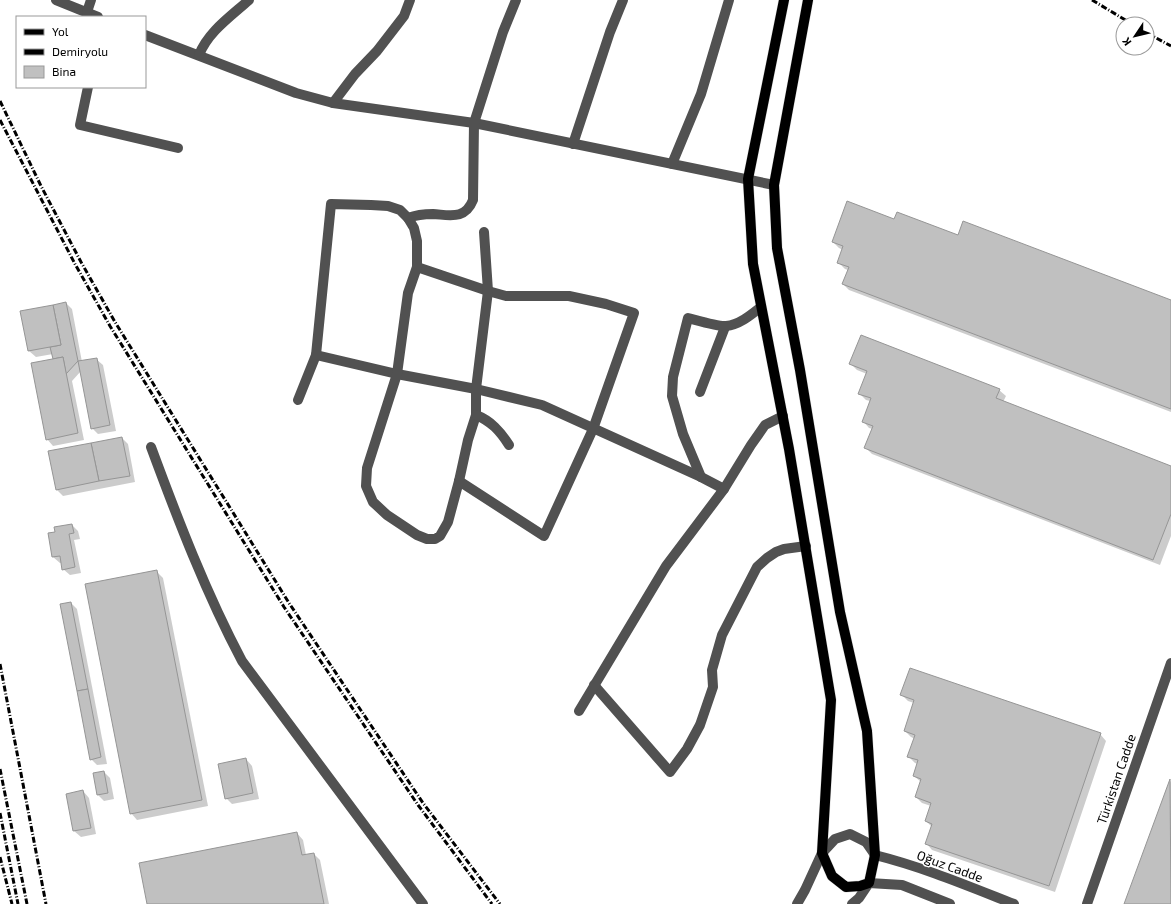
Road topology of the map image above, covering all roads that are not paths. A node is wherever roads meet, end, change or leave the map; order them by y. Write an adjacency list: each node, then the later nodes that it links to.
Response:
1 (56, 0): 10 (street)
2 (91, 0): 10 (street)
3 (248, 0): 13 (street)
4 (410, 0): 15 (street)
5 (516, 0): 16 (street)
6 (623, 0): 17 (street)
7 (729, 0): 19 (street)
8 (784, 0): 20 (main road)
9 (808, 0): 21 (main road)
10 (87, 12): 11 (street)
11 (96, 16)
12 (146, 35): 13 (street)
13 (199, 56): 15 (street)
14 (88, 88): 18 (street)
15 (333, 104): 16 (street)
16 (474, 124): 17 (street); 22 (street)
17 (573, 144): 19 (street)
18 (178, 148)
19 (672, 164): 20 (street)
20 (748, 179): 21 (street); 26 (main road)
21 (774, 185): 46 (main road)
22 (408, 218): 24 (street); 28 (street)
23 (484, 232): 25 (street)
24 (417, 267): 25 (street); 29 (street)
25 (488, 292): 30 (street); 35 (street)
26 (762, 307): 27 (street); 34 (main road)
27 (725, 327): 31 (street); 38 (street)
28 (316, 355): 29 (street); 32 (street)
29 (397, 374): 30 (street); 39 (street)
30 (476, 389): 33 (street); 35 (street)
31 (700, 392)
32 (298, 400)
33 (476, 415): 36 (street); 39 (street)
34 (783, 416): 40 (street); 41 (main road)
35 (593, 429): 38 (street); 39 (street)
36 (509, 445)
37 (151, 447): 48 (street)
38 (701, 477): 40 (street)
39 (459, 481)
40 (724, 489): 43 (street)
41 (806, 546): 43 (street); 45 (main road)
42 (1171, 663): 53 (street, Türkistan Cadde)
43 (594, 685): 44 (street)
44 (579, 711)
45 (822, 853): 46 (street); 47 (main road); 49 (street)
46 (875, 856): 47 (main road); 52 (street, Oğuz Cadde)
47 (869, 883): 50 (street); 51 (street)
48 (423, 904)
49 (797, 904)
50 (852, 904)
51 (950, 904)
52 (1014, 904)
53 (1086, 904)

